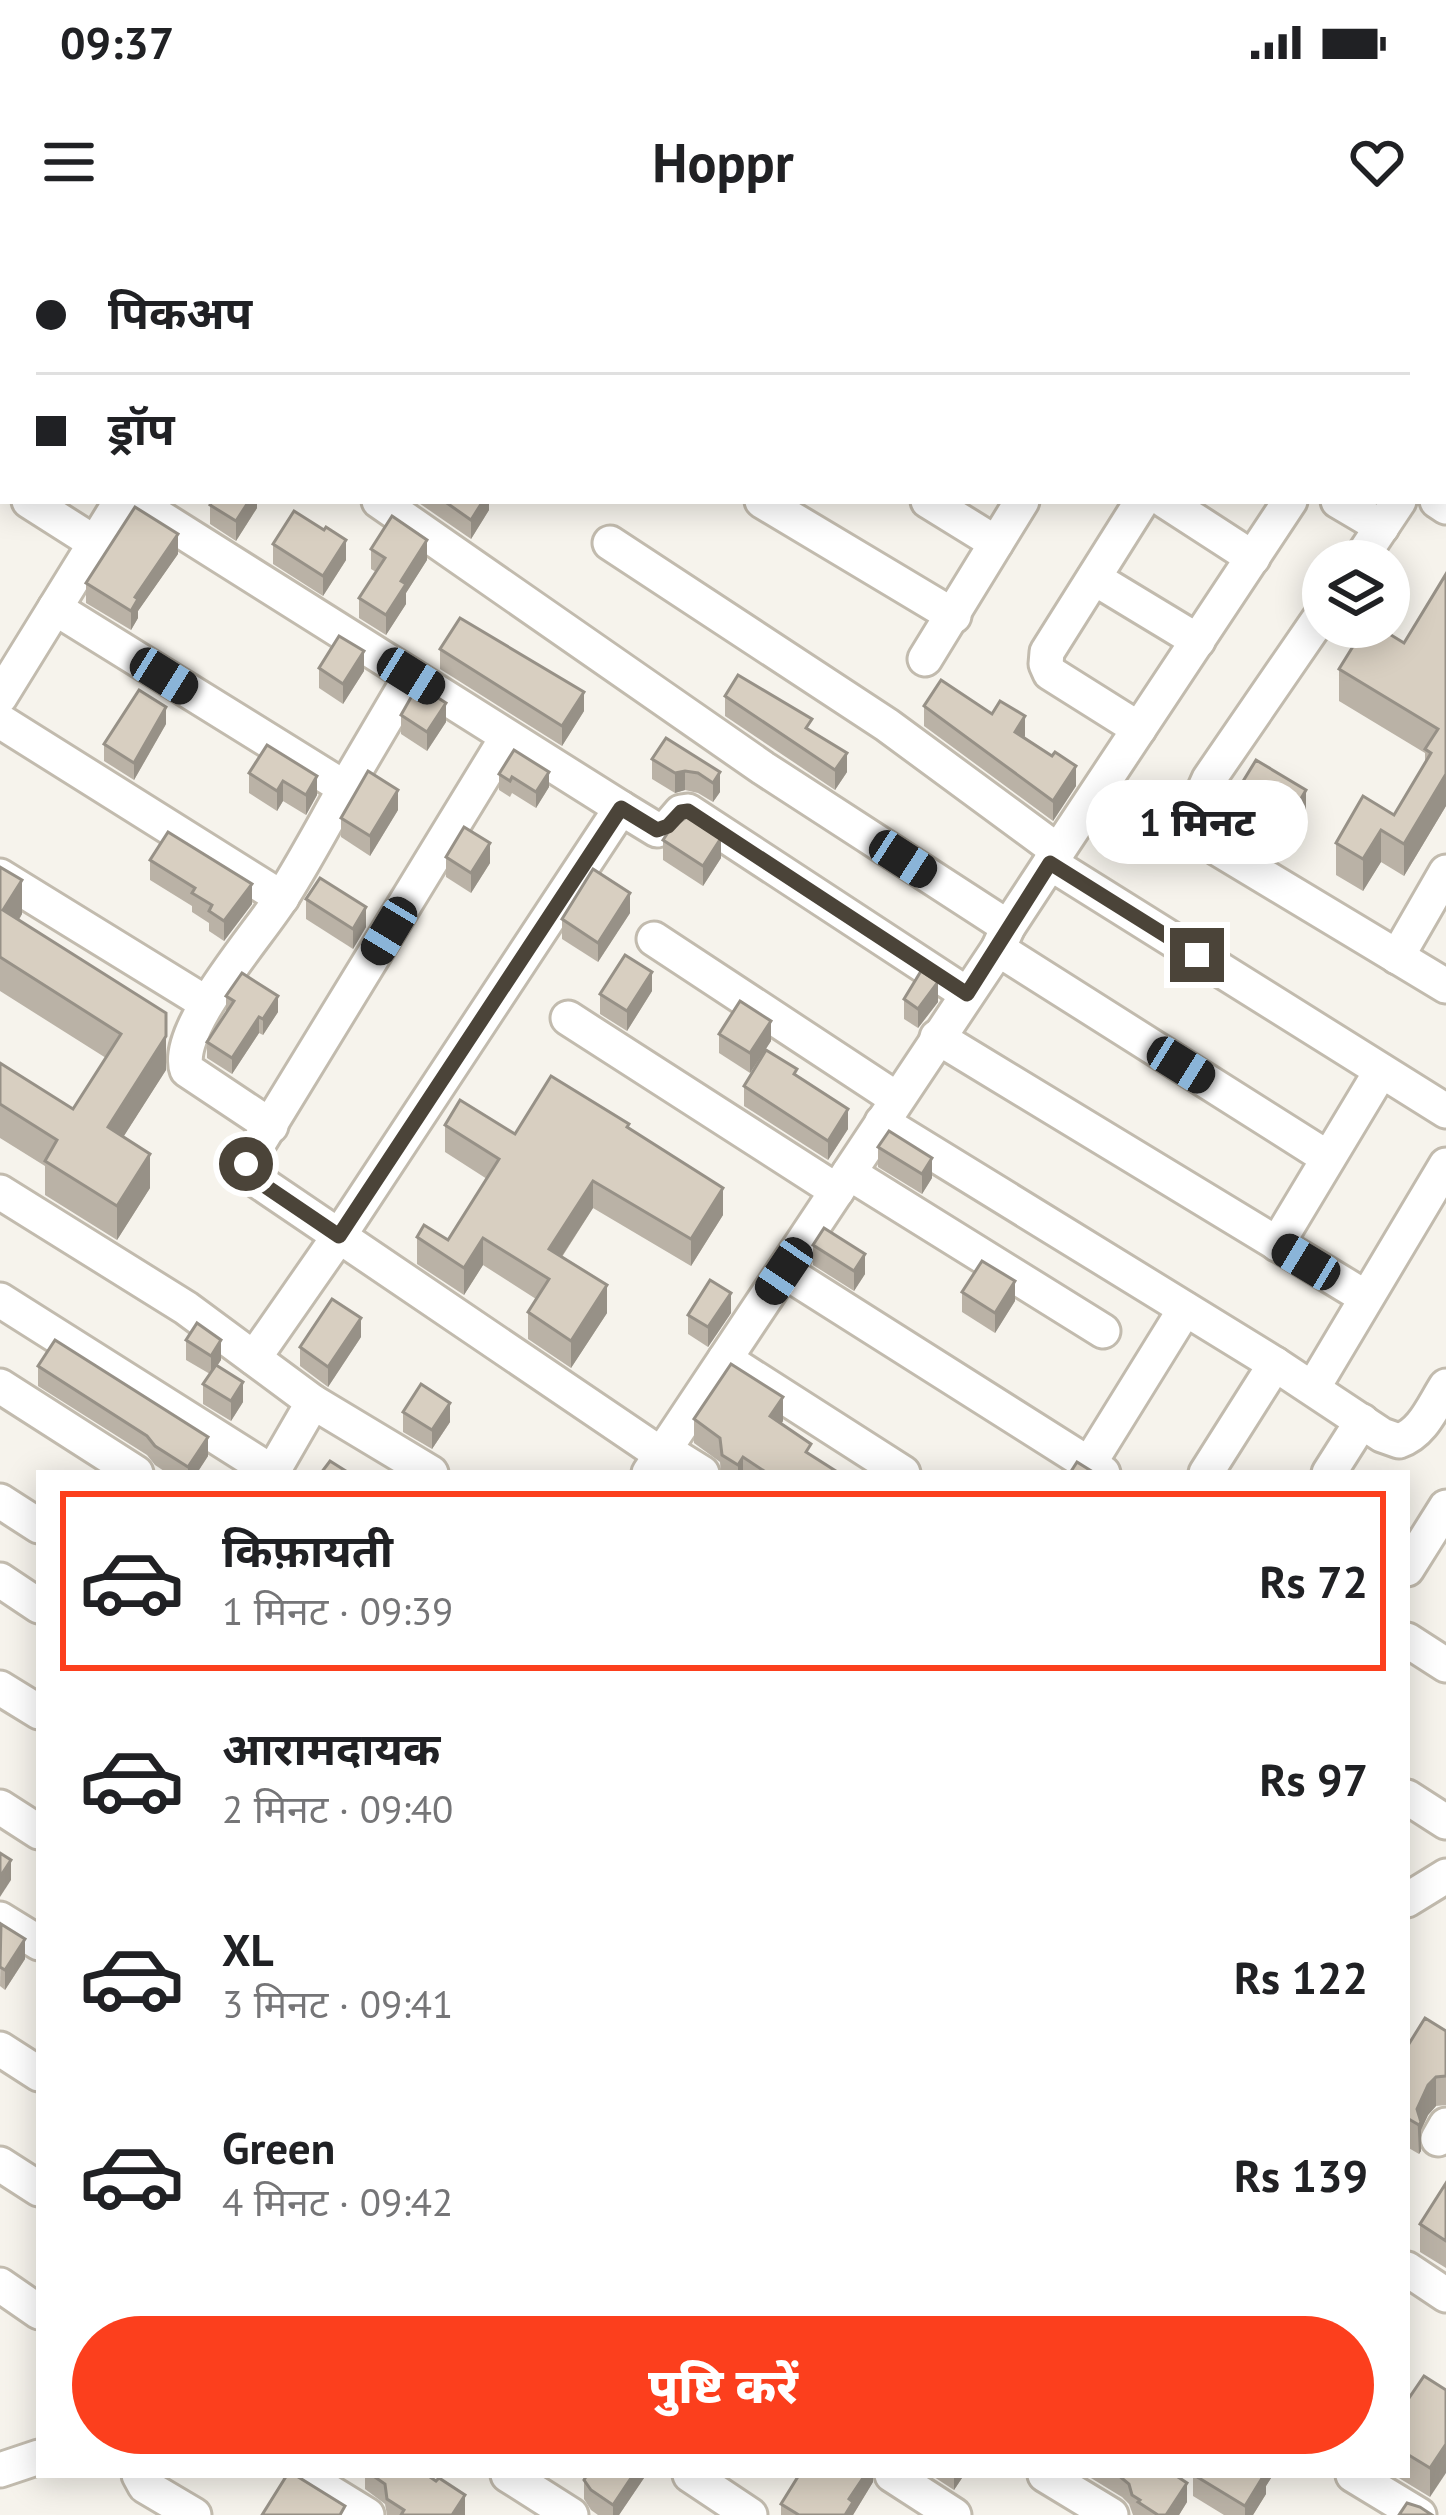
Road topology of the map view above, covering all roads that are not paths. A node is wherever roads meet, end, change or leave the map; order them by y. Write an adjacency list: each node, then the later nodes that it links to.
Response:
1 (34, 504): 14 (street)
2 (120, 504): 14 (street)
3 (139, 504): 25 (street)
4 (384, 504): 35 (street)
5 (767, 504): 20 (street)
6 (933, 504): 16 (street)
7 (1020, 504): 16 (street)
8 (1140, 504): 18 (street)
9 (1170, 504): 17 (street)
10 (1288, 504): 17 (street)
11 (1350, 504): 12 (street)
12 (1390, 514): 13 (street)
13 (1373, 540)
14 (95, 543): 19 (street)
15 (610, 543): 31 (street)
16 (996, 544): 20 (street)
17 (1253, 558): 21 (street)
18 (1094, 578): 21 (street); 27 (street)
19 (55, 608): 24 (street); 29 (street)
20 (954, 616): 23 (street)
21 (1198, 641): 27 (street)
22 (1302, 645): 37 (street)
23 (925, 659)
24 (6, 674)
25 (411, 676): 28 (street); 29 (street)
26 (0, 721): 34 (street)
27 (1139, 730): 31 (street)
28 (507, 736): 30 (street); 46 (street)
29 (345, 788): 34 (street)
30 (621, 808): 39 (street); 51 (street)
31 (1054, 857): 35 (street); 43 (street)
32 (1446, 872): 37 (street)
33 (0, 876): 40 (street)
34 (282, 898): 40 (street)
35 (1003, 938): 39 (street); 47 (street)
36 (654, 939): 44 (street)
37 (1397, 957): 38 (street)
38 (1446, 986)
39 (967, 994): 42 (street)
40 (206, 1004): 46 (street)
41 (568, 1018): 49 (street)
42 (938, 1036): 44 (street); 52 (street)
43 (1381, 1071): 45 (street); 47 (street)
44 (890, 1111): 49 (street); 56 (street)
45 (1446, 1111)
46 (271, 1126): 51 (street)
47 (1328, 1158): 52 (street)
48 (1446, 1165): 54 (street)
49 (843, 1182): 53 (street); 57 (street)
50 (0, 1192): 58 (street)
51 (339, 1236): 58 (street); 66 (street)
52 (1276, 1244): 54 (street)
53 (784, 1271): 59 (street); 67 (street)
54 (1365, 1298): 63 (street)
55 (0, 1300): 69 (street)
56 (1186, 1309): 60 (street); 67 (street)
57 (1103, 1331)
58 (254, 1358): 64 (street)
59 (725, 1359): 66 (street); 73 (street)
60 (1275, 1364): 63 (street); 74 (street)
61 (0, 1386): 68 (street)
62 (1446, 1386): 65 (street)
63 (1313, 1388): 65 (street)
64 (313, 1402): 70 (street); 71 (street)
65 (1362, 1421): 75 (street)
66 (659, 1459): 72 (street)
67 (1096, 1468)
68 (131, 1470)
69 (267, 1470)
70 (274, 1470)
71 (426, 1470)
72 (693, 1470)
73 (898, 1470)
74 (1208, 1470)
75 (1331, 1470)
76 (0, 1501): 78 (street)
77 (1446, 1507): 79 (street)
78 (36, 1524)
79 (1410, 1564)
80 (0, 1580): 81 (street)
81 (36, 1604)
82 (1410, 1642): 83 (street)
83 (1446, 1665)
84 (0, 1688): 85 (street)
85 (36, 1710)
86 (1410, 1799): 88 (street)
87 (0, 1807): 89 (street)
88 (1446, 1822)
89 (36, 1830)
90 (1446, 1876): 91 (street)
91 (1410, 1898)
92 (0, 1918): 93 (street)
93 (36, 1941)
94 (0, 2049): 95 (street)
95 (36, 2072)
96 (0, 2164): 97 (street)
97 (36, 2187)
98 (1410, 2271): 100 (street)
99 (0, 2285): 101 (street)
100 (1446, 2294)
101 (36, 2310)
102 (141, 2478): 109 (street)
103 (307, 2478): 110 (street)
104 (513, 2478): 111 (street)
105 (694, 2478): 112 (street)
106 (897, 2478): 113 (street)
107 (1050, 2478): 114 (street)
108 (1359, 2478): 115 (street)
109 (194, 2515)
110 (367, 2515)
111 (572, 2515)
112 (750, 2515)
113 (954, 2515)
114 (1111, 2515)
115 (1419, 2515)

